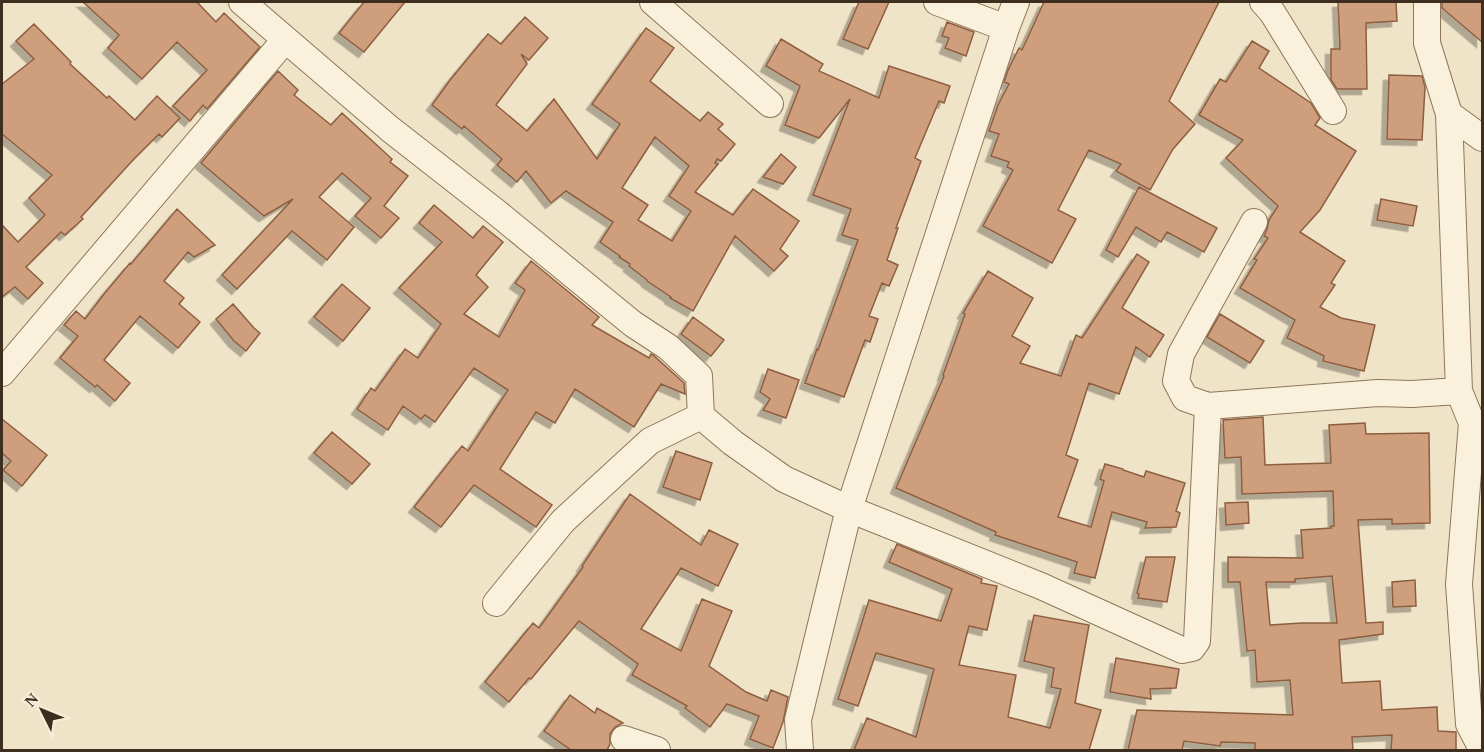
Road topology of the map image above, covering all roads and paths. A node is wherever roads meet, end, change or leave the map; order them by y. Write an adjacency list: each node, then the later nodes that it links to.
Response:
1 (242, 2): 8 (street)
2 (653, 2): 9 (street)
3 (937, 2): 7 (street)
4 (1016, 2): 7 (street)
5 (1263, 2): 10 (street)
6 (1427, 2): 11 (street)
7 (1006, 28): 19 (street)
8 (285, 40): 14 (street); 17 (street)
9 (770, 104)
10 (1333, 111)
11 (1449, 114): 12 (street); 15 (street)
12 (1482, 138)
13 (1254, 222): 16 (street)
14 (2, 373)
15 (1459, 392): 16 (street); 18 (street)
16 (1208, 406): 19 (street)
17 (701, 416): 19 (street); 20 (street)
18 (1477, 425): 22 (street)
19 (849, 509): 24 (street)
20 (496, 603)
21 (624, 739): 23 (street)
22 (1482, 749)
23 (657, 750)
24 (800, 750)

